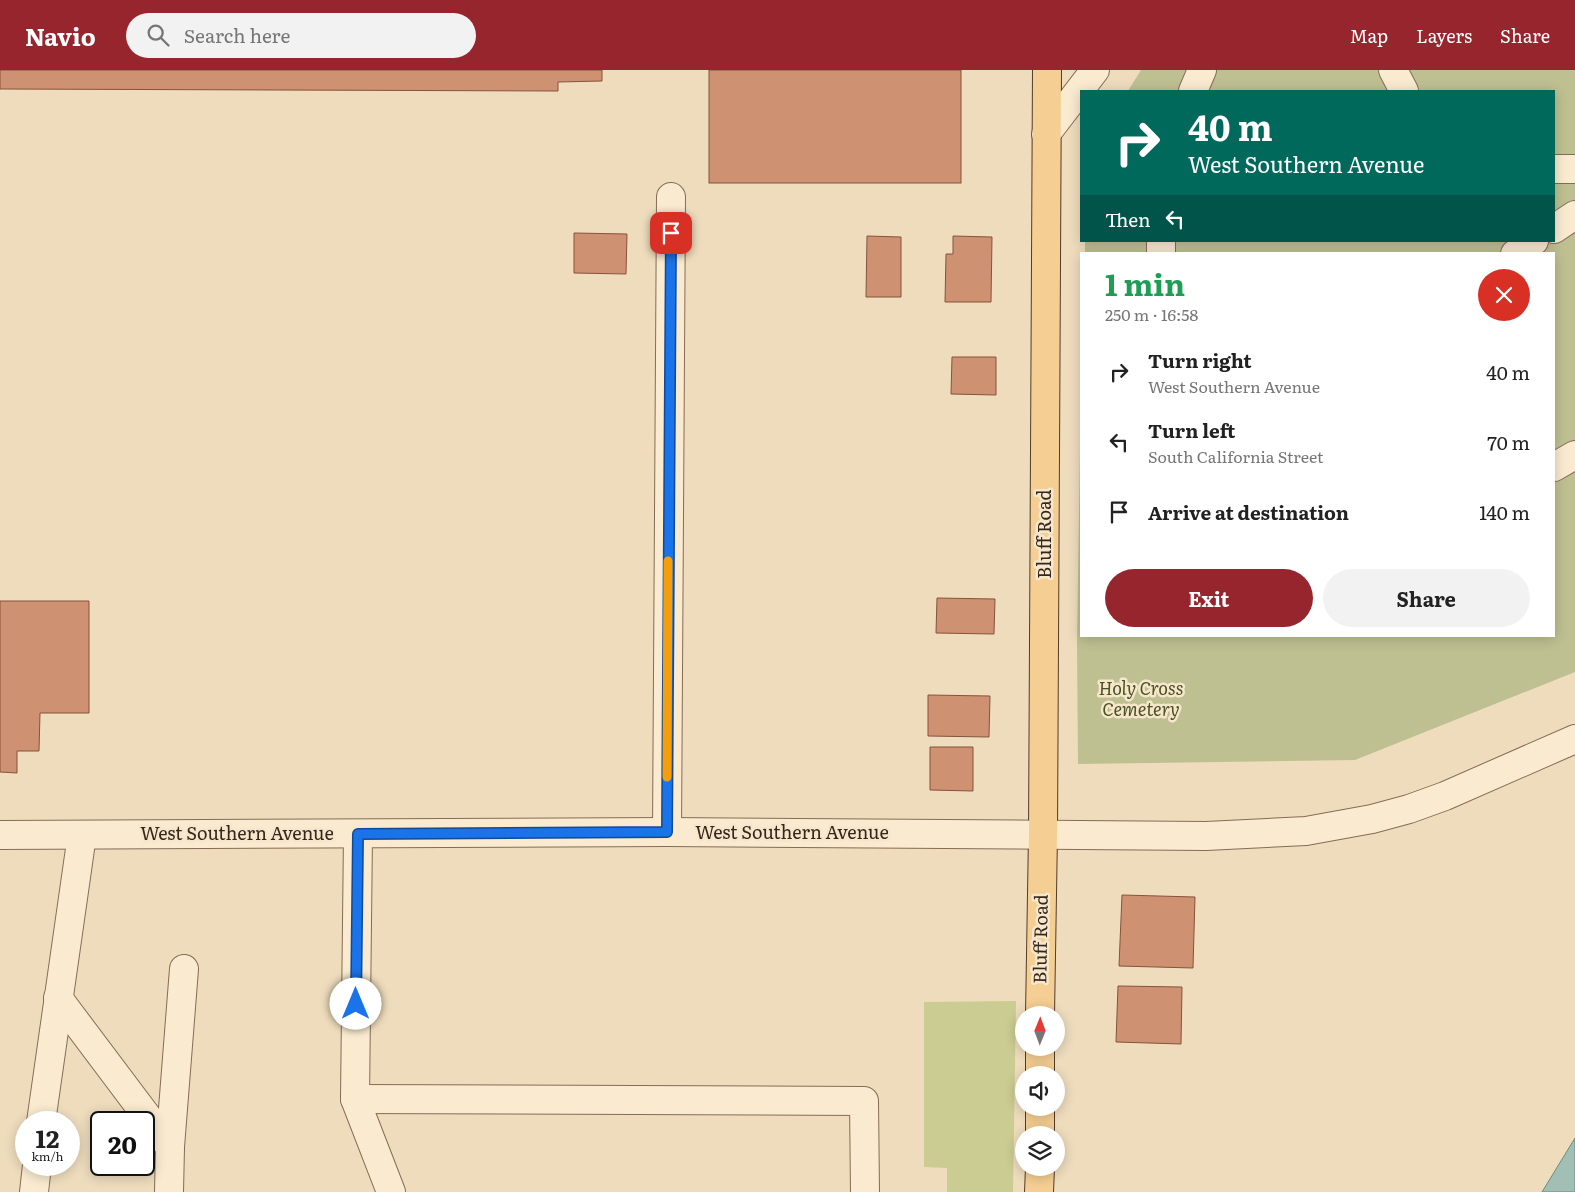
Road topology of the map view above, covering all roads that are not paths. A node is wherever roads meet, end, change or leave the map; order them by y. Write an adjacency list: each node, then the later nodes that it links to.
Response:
1 (1047, 70): 7 (main road, Bluff Road)
2 (1095, 70): 7 (street)
3 (1202, 70): 5 (street)
4 (1392, 70): 6 (street)
5 (1193, 90)
6 (1403, 90)
7 (1046, 134): 20 (main road, Bluff Road)
8 (1555, 169): 9 (street)
9 (1575, 169)
10 (671, 197): 18 (street)
11 (1575, 215): 12 (street)
12 (1555, 228)
13 (1533, 242): 14 (street)
14 (1518, 252)
15 (1575, 455): 16 (street)
16 (1555, 466)
17 (1575, 739): 20 (street, West Southern Avenue)
18 (667, 832): 19 (street, West Southern Avenue); 20 (street, West Southern Avenue)
19 (358, 834): 22 (street, West Southern Avenue); 26 (street)
20 (1043, 834): 25 (main road, Bluff Road)
21 (0, 835): 22 (street, West Southern Avenue)
22 (82, 835): 24 (street)
23 (184, 968): 28 (street)
24 (58, 998): 27 (street); 28 (street)
25 (1040, 1006)
26 (355, 1099): 33 (street); 34 (street)
27 (43, 1111)
28 (170, 1146): 32 (street)
29 (36, 1176): 31 (street)
30 (1040, 1176): 35 (main road)
31 (34, 1192)
32 (169, 1192)
33 (391, 1192)
34 (865, 1192)
35 (1040, 1192)

